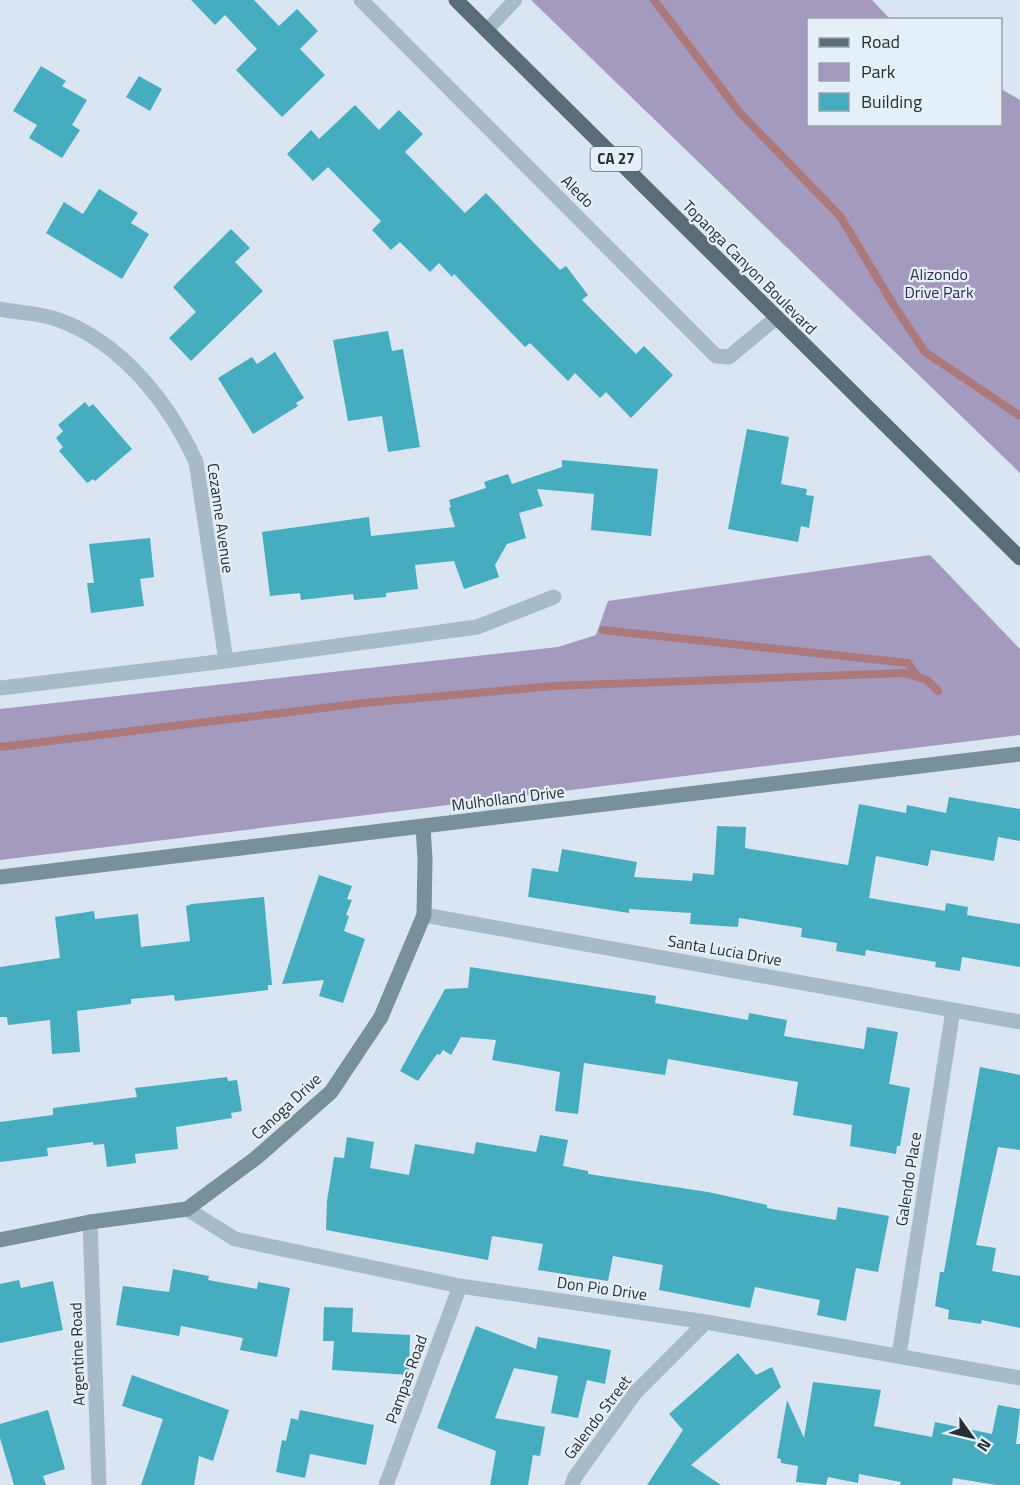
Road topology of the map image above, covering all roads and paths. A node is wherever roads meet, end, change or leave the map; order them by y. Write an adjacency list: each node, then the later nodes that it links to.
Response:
1 (361, 0): 6 (street, Aledo)
2 (456, 0): 4 (main road, Topanga Canyon Boulevard / CA 27)
3 (515, 0): 4 (lane)
4 (486, 31): 6 (main road, Topanga Canyon Boulevard / CA 27)
5 (0, 309): 9 (street, Cezanne Avenue)
6 (776, 318): 7 (main road, Topanga Canyon Boulevard / CA 27)
7 (1020, 558)
8 (554, 597): 9 (street)
9 (225, 661): 10 (street)
10 (0, 688)
11 (1020, 754): 12 (main road, Mulholland Drive)
12 (423, 826): 13 (main road, Mulholland Drive); 14 (main road, Canoga Drive)
13 (0, 877)
14 (424, 915): 15 (street, Santa Lucia Drive); 17 (main road, Canoga Drive)
15 (953, 1010): 16 (street, Santa Lucia Drive); 22 (street, Galendo Place)
16 (1020, 1022)
17 (187, 1209): 18 (main road, Canoga Drive); 20 (street, Don Pio Drive)
18 (90, 1222): 19 (main road, Canoga Drive); 24 (street, Argentine Road)
19 (0, 1240)
20 (460, 1286): 21 (street, Don Pio Drive); 25 (street, Pampas Road)
21 (706, 1322): 22 (street, Don Pio Drive); 26 (street, Galendo Street)
22 (899, 1354): 23 (street, Don Pio Drive)
23 (1020, 1378)
24 (99, 1485)
25 (386, 1485)
26 (572, 1485)

